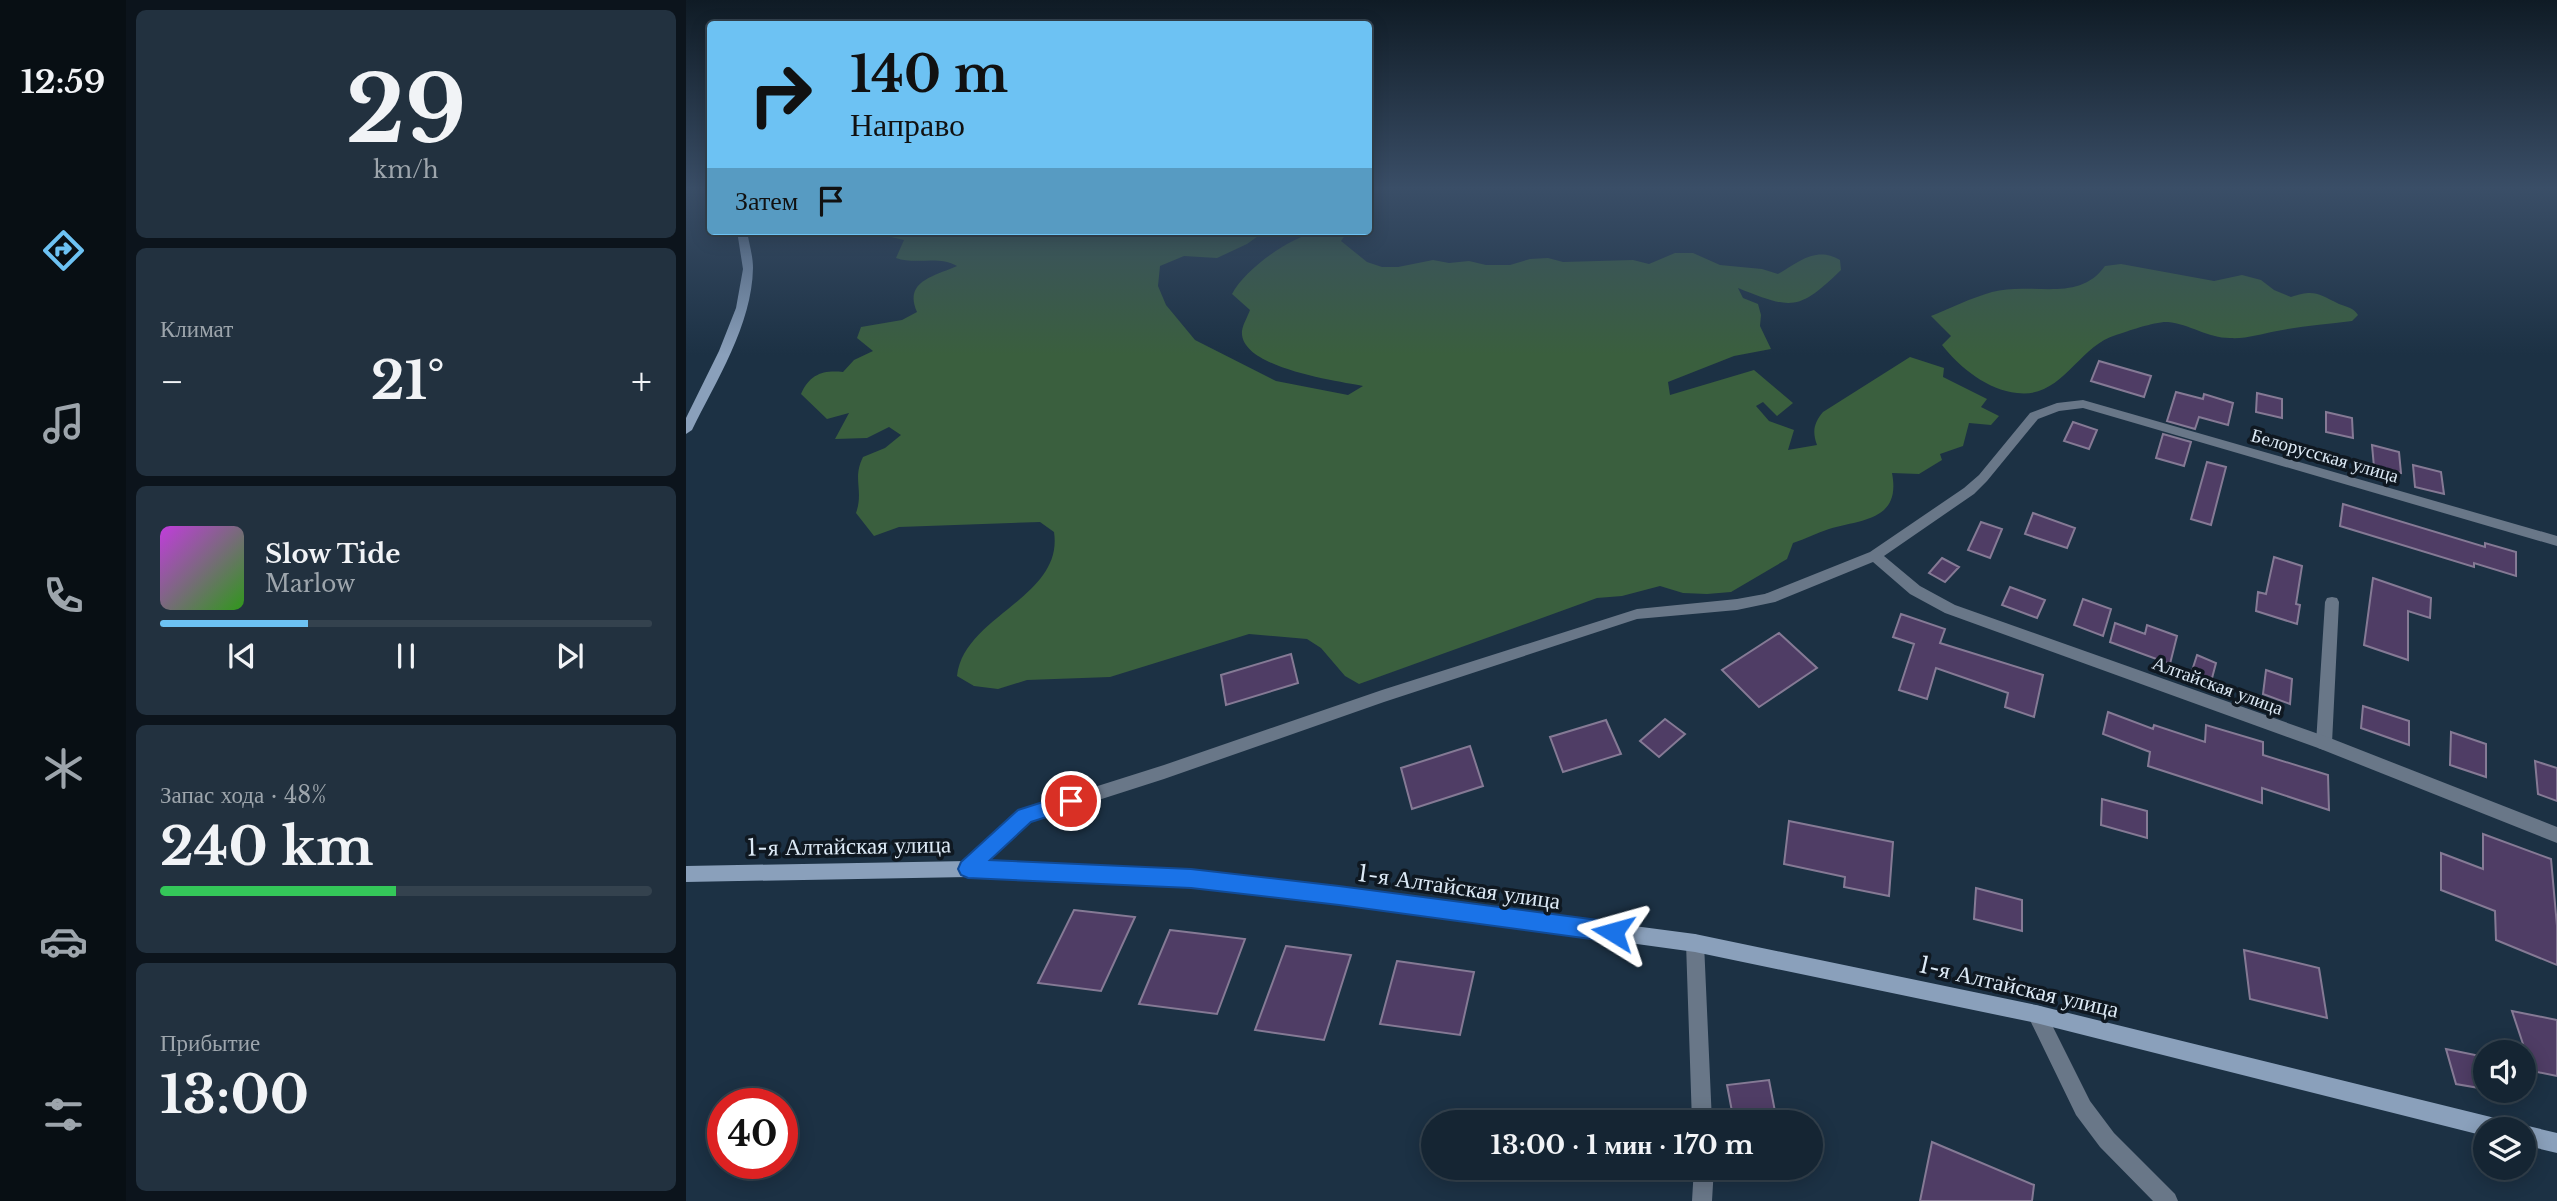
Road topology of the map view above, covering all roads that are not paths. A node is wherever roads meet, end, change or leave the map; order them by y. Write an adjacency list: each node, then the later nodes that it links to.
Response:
1 (744, 243): 2 (street)
2 (686, 430)
3 (2557, 541): 4 (street, Белорусская улица)
4 (1875, 555): 6 (street, Алтайская улица); 8 (street)
5 (2332, 602): 6 (street)
6 (2324, 743): 7 (street, Алтайская улица)
7 (2557, 835)
8 (968, 869): 9 (street, 1-я Алтайская улица); 10 (street, 1-я Алтайская улица)
9 (686, 874)
10 (1695, 943): 11 (street, 1-я Алтайская улица); 12 (street)
11 (2036, 1013): 13 (street, 1-я Алтайская улица); 18 (street)
12 (1702, 1110)
13 (2473, 1122)
14 (2536, 1138): 15 (street)
15 (2557, 1143)
16 (1703, 1180): 17 (street)
17 (1702, 1201)
18 (2168, 1201)

